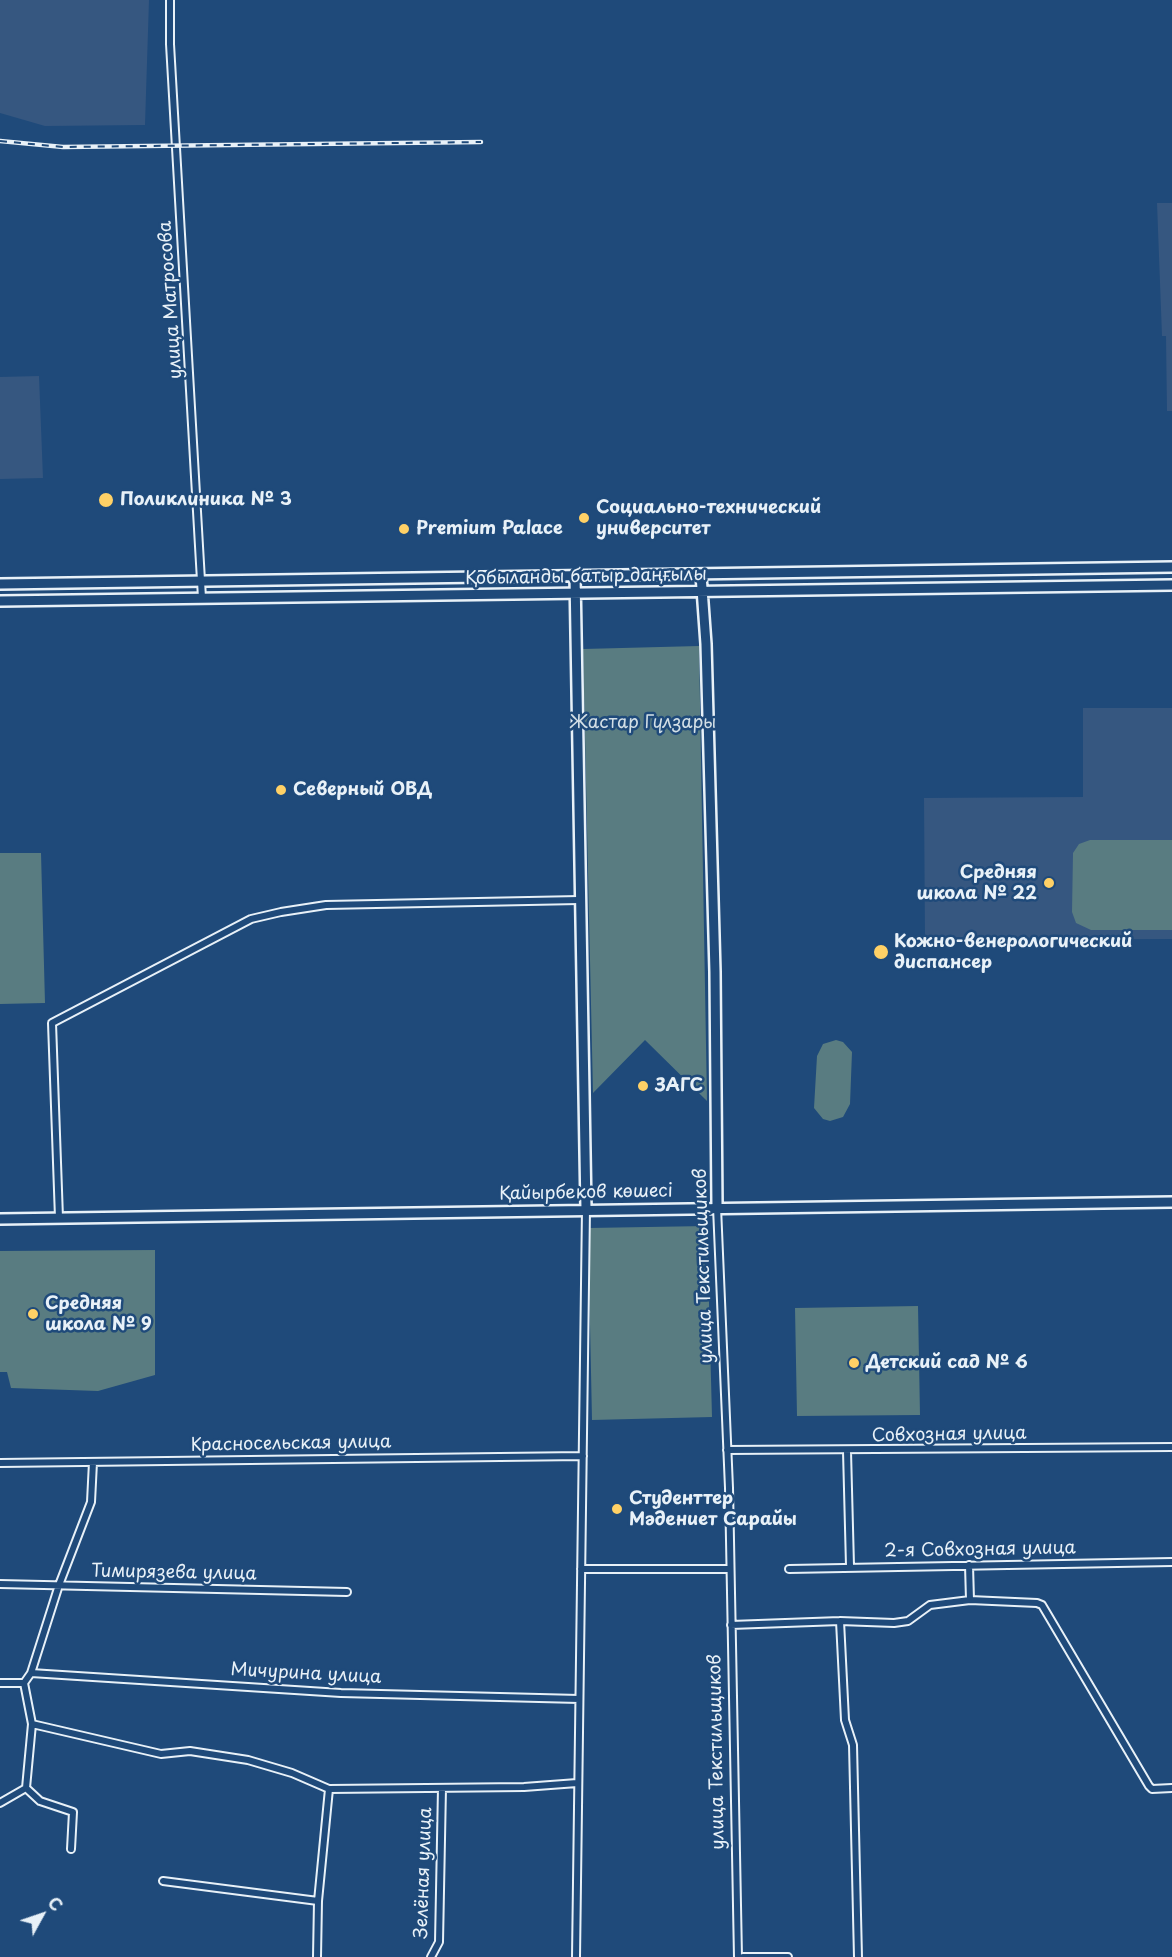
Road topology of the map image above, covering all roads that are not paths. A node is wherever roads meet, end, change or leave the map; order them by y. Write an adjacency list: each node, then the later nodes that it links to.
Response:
1 (170, 0): 5 (street, улица Матросова)
2 (1172, 567): 3 (street, Қобыланды батыр даңғылы)
3 (701, 575): 4 (street, Қобыланды батыр даңғылы); 8 (street, улица Текстильщиков)
4 (575, 576): 5 (street, Қобыланды батыр даңғылы); 9 (street)
5 (202, 582): 6 (street, Қобыланды батыр даңғылы); 10 (street, улица Матросова)
6 (0, 584)
7 (1172, 585): 8 (street, Қобыланды батыр даңғылы)
8 (704, 592): 9 (street, Қобыланды батыр даңғылы); 14 (street, улица Текстильщиков)
9 (575, 593): 10 (street, Қобыланды батыр даңғылы); 12 (street)
10 (202, 598): 11 (street, Қобыланды батыр даңғылы)
11 (0, 601)
12 (579, 900): 15 (street); 16 (street)
13 (1172, 1202): 14 (street, Қайырбеков көшесі)
14 (717, 1207): 15 (street, Қайырбеков көшесі); 19 (street, улица Текстильщиков)
15 (586, 1209): 16 (street, Қайырбеков көшесі); 21 (street)
16 (59, 1218): 17 (street, Қайырбеков көшесі)
17 (0, 1219)
18 (1172, 1447): 20 (street, Совхозная улица)
19 (727, 1450): 20 (street, Совхозная улица); 28 (street, улица Текстильщиков)
20 (847, 1451): 26 (street)
21 (583, 1456): 22 (street, Красносельская улица); 27 (street)
22 (93, 1462): 23 (street, Красносельская улица); 31 (street)
23 (0, 1463)
24 (1172, 1562): 25 (street, 2-я Совхозная улица)
25 (969, 1565): 26 (street, 2-я Совхозная улица); 33 (street)
26 (850, 1566): 29 (street, 2-я Совхозная улица)
27 (581, 1569): 28 (street); 39 (street)
28 (730, 1569): 35 (street, улица Текстильщиков)
29 (789, 1569)
30 (0, 1584): 31 (street, Тимирязева улица)
31 (59, 1585): 32 (street, Тимирязева улица); 36 (street)
32 (347, 1592)
33 (970, 1600): 34 (street); 44 (street)
34 (840, 1621): 35 (street); 56 (street)
35 (730, 1625): 53 (street, улица Текстильщиков)
36 (31, 1673): 38 (street); 39 (street, Мичурина улица)
37 (0, 1683): 38 (street)
38 (24, 1683): 40 (street)
39 (579, 1700): 41 (street)
40 (32, 1724): 42 (street); 45 (street)
41 (577, 1783): 43 (street); 52 (street)
42 (26, 1788): 46 (street); 47 (street)
43 (442, 1788): 45 (street); 51 (street, Зелёная улица)
44 (1172, 1788)
45 (328, 1789): 49 (street)
46 (0, 1803)
47 (71, 1849)
48 (163, 1881): 49 (street)
49 (318, 1901): 50 (street)
50 (317, 1957)
51 (431, 1957)
52 (576, 1957)
53 (738, 1957)
54 (743, 1957): 55 (street)
55 (788, 1957)
56 (858, 1957)

